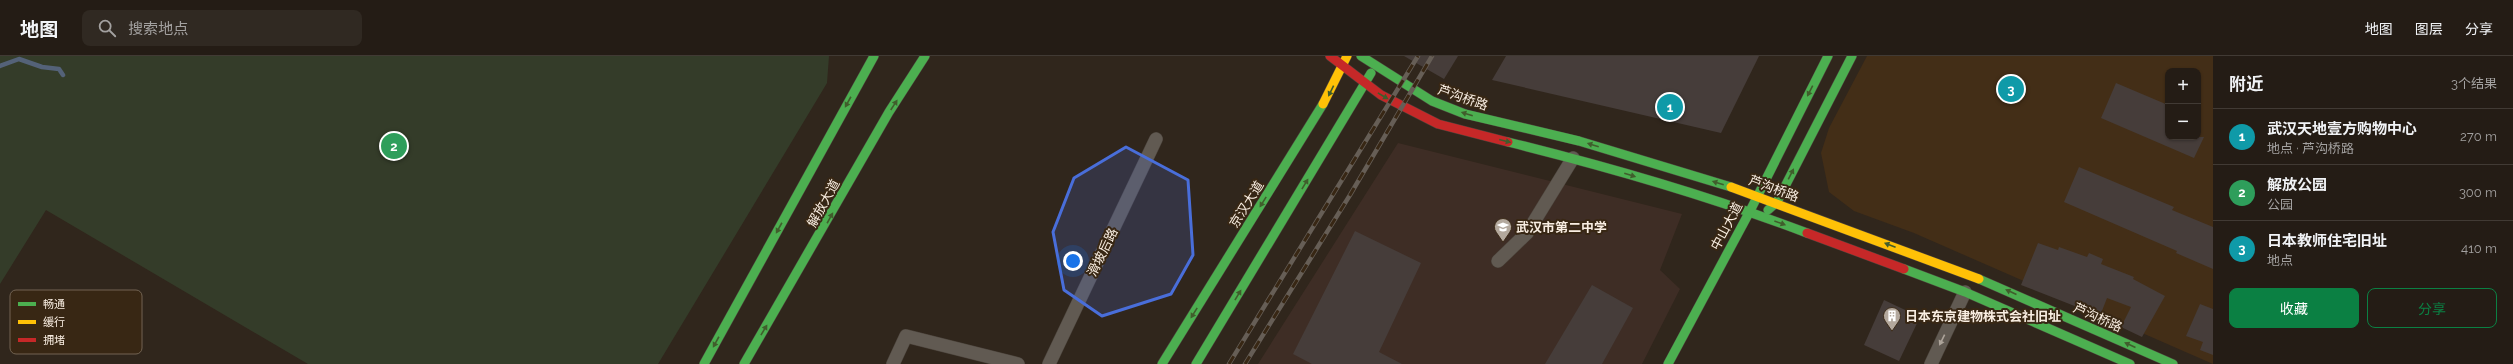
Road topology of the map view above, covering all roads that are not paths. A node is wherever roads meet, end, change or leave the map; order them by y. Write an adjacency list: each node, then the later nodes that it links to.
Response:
1 (874, 56): 21 (main road, 解放大道, one-way to 21)
2 (925, 56): 22 (main road, 解放大道, one-way to 2)
3 (1330, 56): 10 (main road)
4 (1347, 56): 10 (main road, 京汉大道)
5 (1361, 56): 9 (main road, 芦沟桥路)
6 (1380, 56): 9 (main road)
7 (1828, 56): 14 (main road, 中山大道, one-way to 14)
8 (1852, 56): 15 (main road, 中山大道, one-way to 8)
9 (1375, 65): 11 (main road); 14 (main road, 芦沟桥路, one-way to 9)
10 (1343, 66): 11 (main road); 26 (main road, 京汉大道, one-way to 26)
11 (1365, 84): 13 (main road, one-way to 13); 27 (main road, one-way to 11)
12 (1156, 139): 25 (street, 滑坡后路)
13 (1573, 158): 16 (main road, one-way to 16); 18 (street)
14 (1757, 194): 15 (main road, 芦沟桥路); 16 (main road, 中山大道)
15 (1777, 202): 17 (main road, 中山大道); 20 (main road, 芦沟桥路, one-way to 15)
16 (1750, 211): 17 (main road); 28 (main road, 中山大道)
17 (1760, 215): 19 (main road, one-way to 19)
18 (1498, 261)
19 (1965, 292): 29 (street, one-way to 29); 30 (main road)
20 (2167, 363)
21 (704, 364)
22 (744, 364)
23 (893, 364): 24 (street)
24 (1018, 364)
25 (1049, 364)
26 (1162, 364)
27 (1196, 364)
28 (1668, 364)
29 (1931, 364)
30 (2130, 364)

